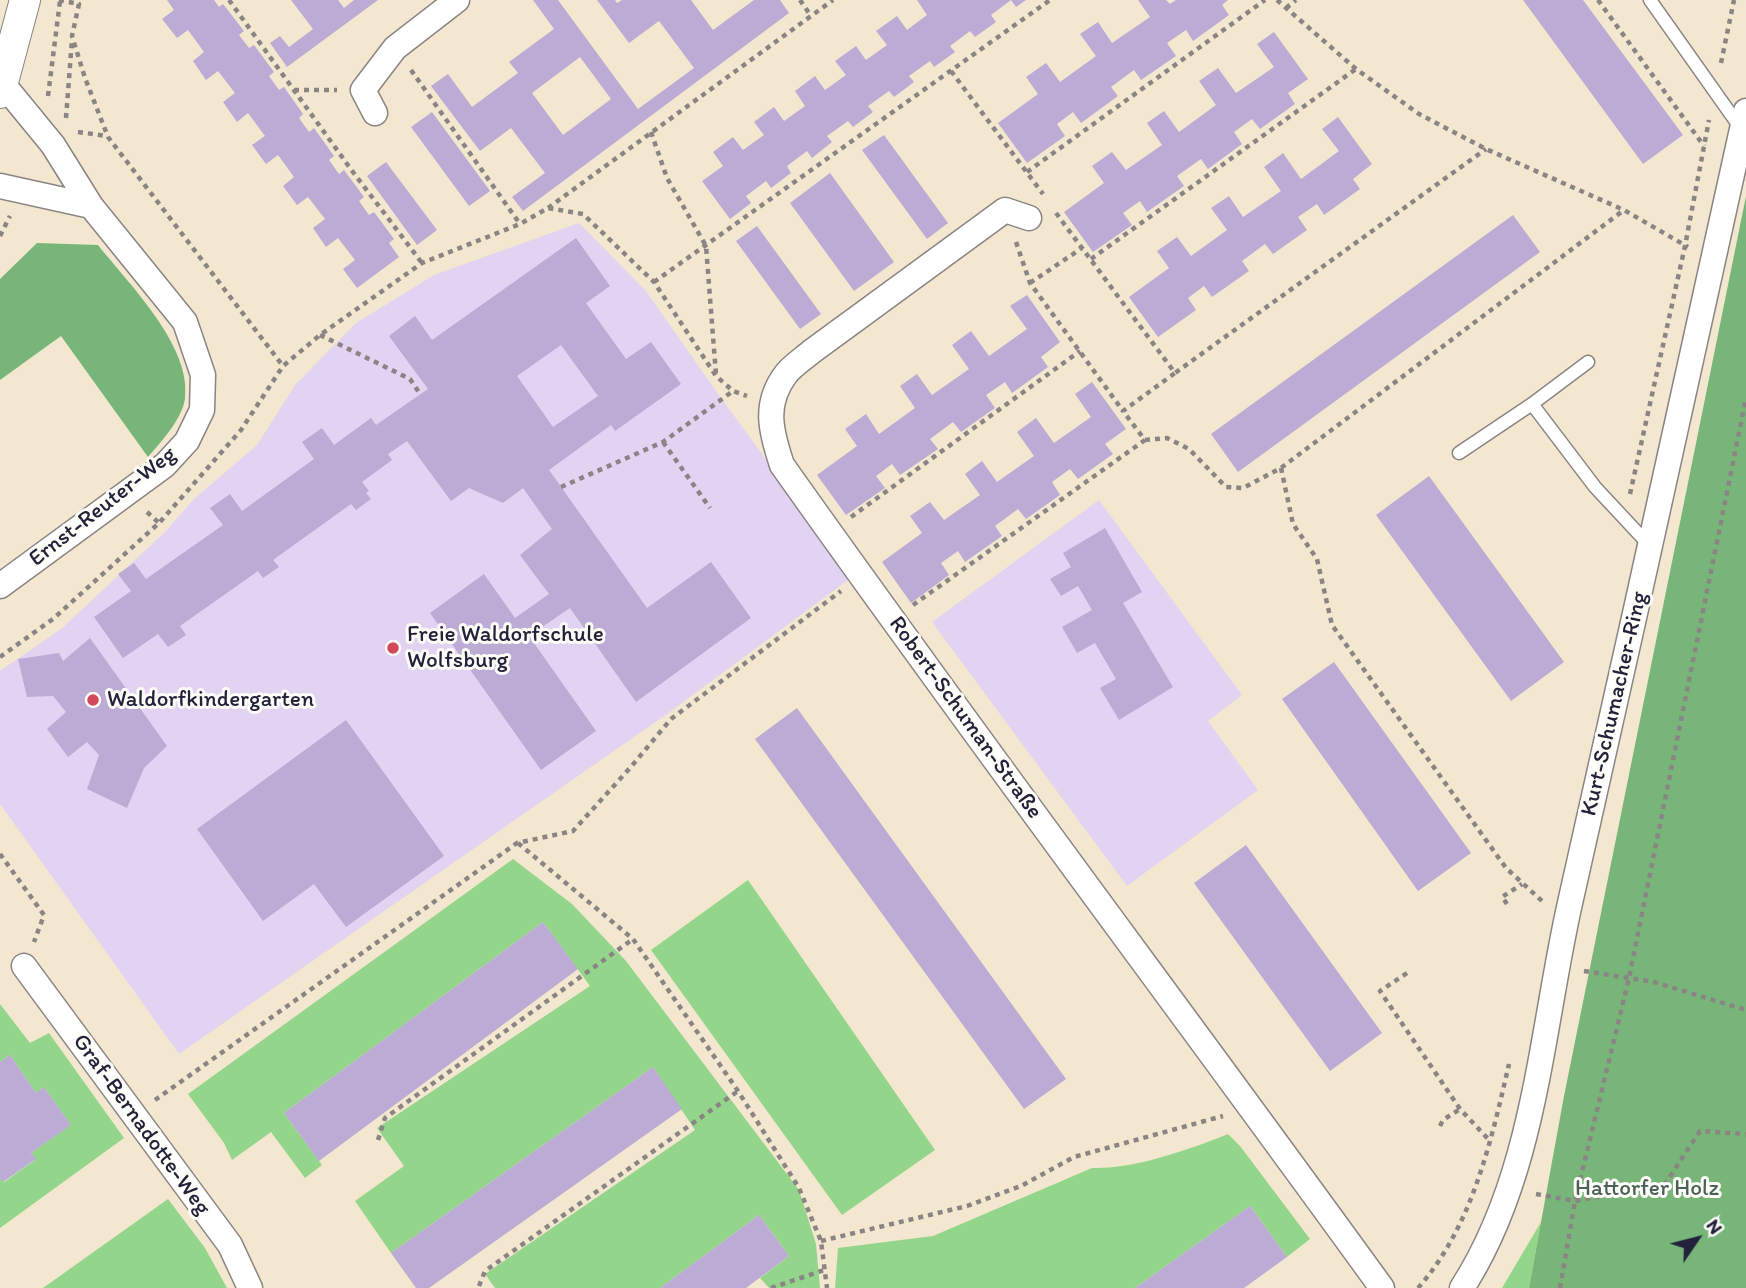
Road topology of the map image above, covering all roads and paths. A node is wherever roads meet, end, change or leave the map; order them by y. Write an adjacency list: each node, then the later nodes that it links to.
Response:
1 (25, 0): 20 (street)
2 (59, 0): 14 (path)
3 (457, 0): 17 (street)
4 (800, 0): 16 (path)
5 (833, 0): 16 (path)
6 (1050, 0): 19 (path)
7 (1265, 0): 31 (path)
8 (1277, 0): 15 (path)
9 (1296, 0): 15 (path)
10 (1598, 0): 29 (path)
11 (1650, 0): 23 (lane)
12 (1734, 0): 23 (path)
13 (233, 1): 21 (path)
14 (79, 2): 28 (path)
15 (1286, 8): 18 (path)
16 (811, 16): 26 (path)
17 (395, 48): 22 (street); 37 (path)
18 (1356, 69): 30 (path); 42 (path)
19 (951, 71): 31 (path); 38 (path)
20 (1, 86): 33 (street, Ernst-Reuter-Weg)
21 (294, 90): 22 (path); 43 (path)
22 (363, 90): 24 (street)
23 (1715, 92): 25 (lane); 29 (path)
24 (375, 113)
25 (1744, 121): 41 (street, Kurt-Schumacher-Ring)
26 (650, 132): 34 (path); 38 (path)
27 (74, 133): 28 (path)
28 (108, 137): 48 (path)
29 (1704, 146): 39 (path)
30 (1486, 149): 35 (path); 49 (path)
31 (1027, 172): 40 (path)
32 (0, 186): 33 (street)
33 (91, 206): 67 (street, Ernst-Reuter-Weg)
34 (548, 208): 37 (path); 44 (path)
35 (1624, 210): 39 (path); 60 (path)
36 (1029, 218): 54 (street)
37 (520, 224): 43 (path)
38 (706, 246): 44 (path); 50 (path)
39 (1685, 246): 41 (path); 63 (path)
40 (1082, 248): 42 (path); 46 (path)
41 (1715, 254): 65 (street, Kurt-Schumacher-Ring)
42 (1091, 259): 49 (path)
43 (422, 263): 45 (path)
44 (654, 282): 50 (path)
45 (320, 335): 48 (path); 52 (path)
46 (1080, 351): 56 (path); 64 (path)
47 (1588, 362): 55 (lane)
48 (283, 366): 69 (path)
49 (1175, 373): 56 (path)
50 (716, 376): 51 (path)
51 (733, 391): 54 (path); 58 (path)
52 (420, 394)
53 (1746, 398): 79 (path)
54 (771, 404): 64 (street, Robert-Schuman-Straße)
55 (1532, 404): 59 (lane); 63 (lane)
56 (1123, 411): 57 (path)
57 (1144, 440): 60 (path); 68 (path)
58 (663, 442): 61 (path); 62 (path)
59 (1459, 453)
60 (1281, 468): 72 (path)
61 (561, 487)
62 (710, 508)
63 (1625, 520): 65 (lane)
64 (830, 532): 66 (street, Robert-Schuman-Straße)
65 (1650, 547): 77 (street, Kurt-Schumacher-Ring)
66 (862, 576): 68 (street, Robert-Schuman-Straße); 70 (path)
67 (0, 586)
68 (893, 619): 83 (street, Robert-Schuman-Straße)
69 (0, 657)
70 (517, 843): 75 (path); 85 (path)
71 (0, 854): 76 (path)
72 (1522, 884): 73 (path); 74 (path)
73 (1548, 890)
74 (1507, 904)
75 (633, 939): 82 (path); 88 (path)
76 (24, 966): 85 (street, Graf-Bernadotte-Weg)
77 (1556, 966): 79 (path); 90 (street, Kurt-Schumacher-Ring)
78 (1407, 973): 84 (path)
79 (1629, 978): 80 (path); 91 (path)
80 (1746, 1010)
81 (1510, 1061): 89 (path)
82 (738, 1091): 92 (path); 94 (path)
83 (1252, 1108): 92 (path); 98 (street, Robert-Schuman-Straße)
84 (1460, 1109): 86 (path); 89 (path)
85 (134, 1115): 95 (street, Graf-Bernadotte-Weg)
86 (1440, 1126)
87 (1746, 1134): 91 (path)
88 (378, 1140)
89 (1491, 1142): 99 (path)
90 (1508, 1189): 91 (path); 100 (street, Kurt-Schumacher-Ring)
91 (1575, 1201): 101 (path)
92 (821, 1241): 93 (path)
93 (824, 1270): 96 (path); 97 (path)
94 (479, 1286)
95 (250, 1288)
96 (771, 1288)
97 (827, 1288)
98 (1382, 1288)
99 (1418, 1288)
100 (1462, 1288)
101 (1560, 1288)

